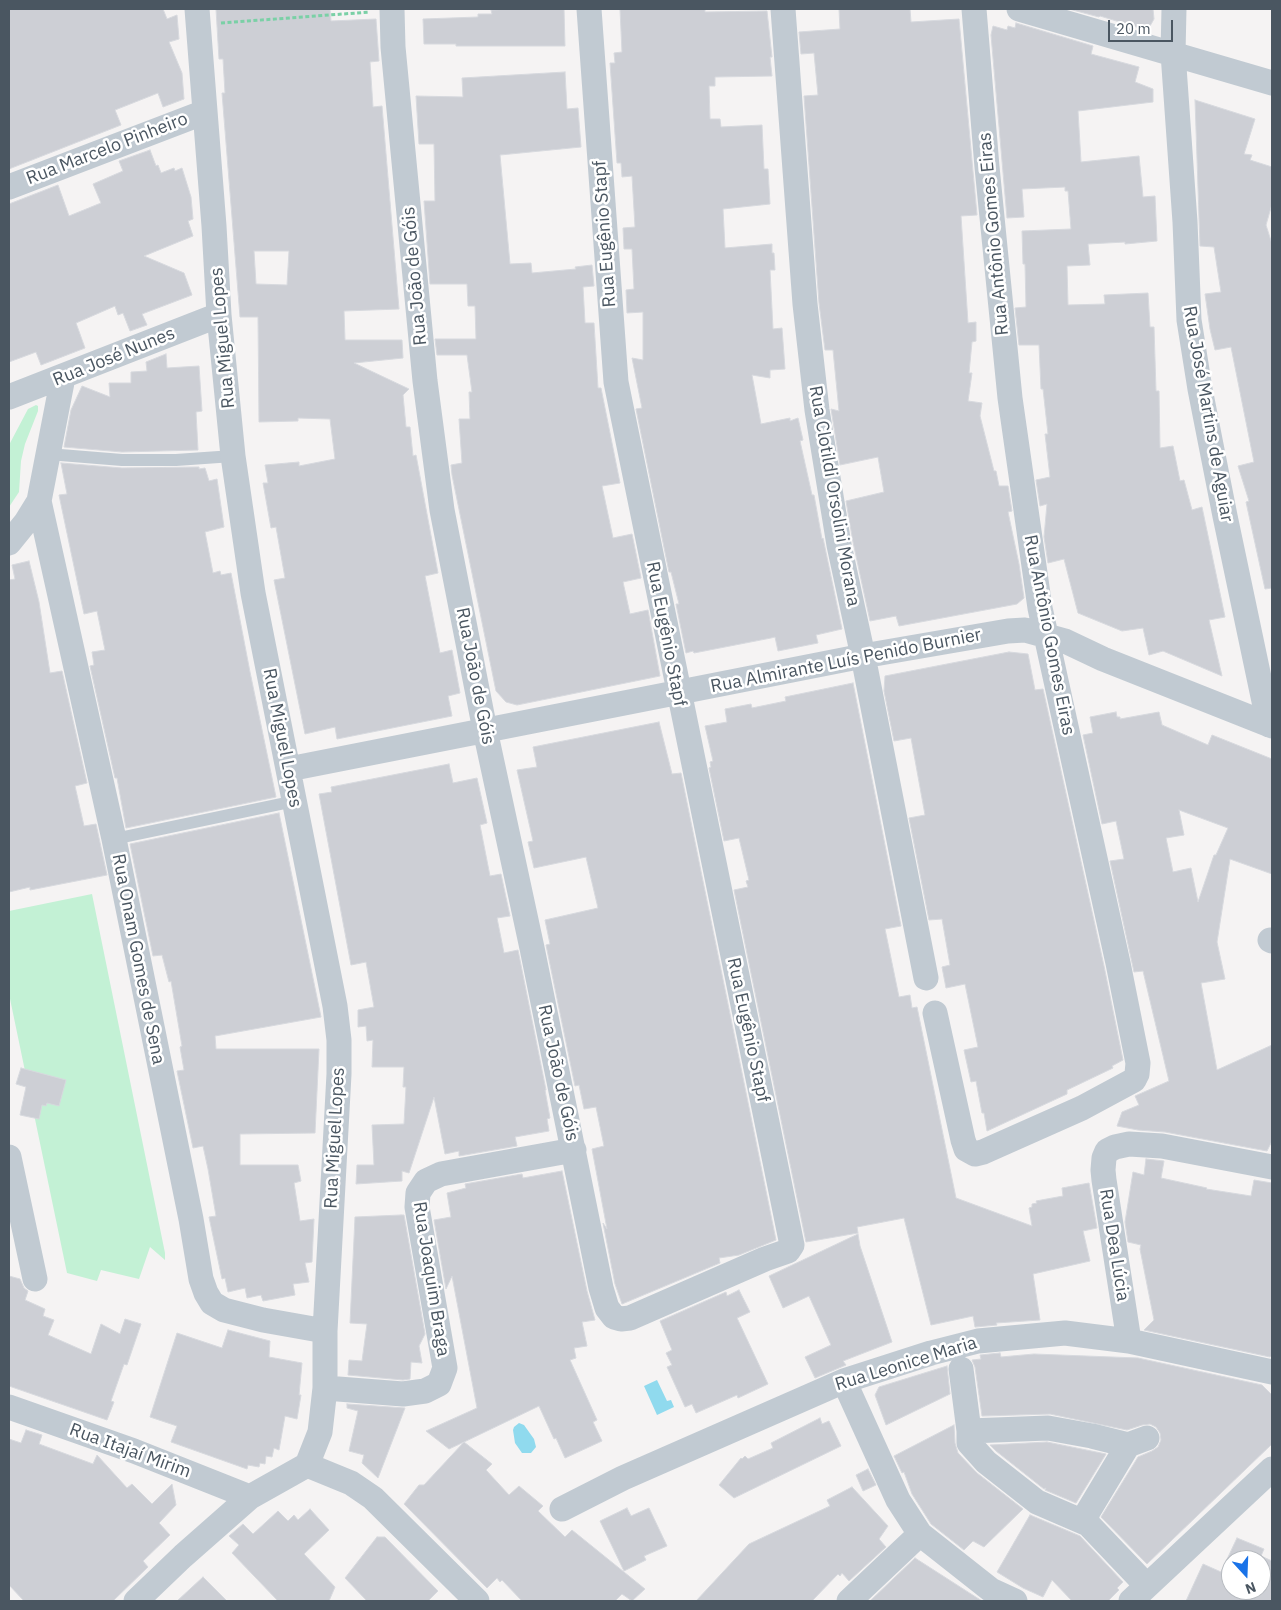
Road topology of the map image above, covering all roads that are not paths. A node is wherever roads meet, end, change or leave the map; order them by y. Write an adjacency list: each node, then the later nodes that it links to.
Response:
1 (392, 9): 23 (street, Rua João de Góis)
2 (589, 9): 21 (street, Rua Eugênio Stapf)
3 (783, 9): 20 (street, Rua Clotildi Orsolini Morana)
4 (974, 9): 19 (street, Rua Antônio Gomes Eiras)
5 (1019, 9): 8 (street)
6 (1174, 9): 8 (street, Rua José Martins de Aguiar)
7 (198, 16): 10 (street, Rua Miguel Lopes)
8 (1173, 53): 9 (street); 22 (street, Rua José Martins de Aguiar)
9 (1272, 83)
10 (205, 112): 11 (street, Rua Marcelo Pinheiro); 12 (street, Rua Miguel Lopes)
11 (9, 187)
12 (219, 315): 13 (street, Rua José Nunes); 16 (street, Rua Miguel Lopes)
13 (63, 377): 14 (street, Rua José Nunes); 15 (street)
14 (9, 397)
15 (48, 454): 16 (lane); 17 (street)
16 (233, 456): 24 (street, Rua Miguel Lopes)
17 (39, 500): 18 (street); 26 (street, Rua Onam Gomes de Sena)
18 (9, 544)
19 (1046, 634): 20 (street, Rua Almirante Luís Penido Burnier); 22 (street, Rua Almirante Luís Penido Burnier); 28 (street, Rua Antônio Gomes Eiras)
20 (863, 656): 21 (street, Rua Almirante Luís Penido Burnier); 27 (street, Rua Clotildi Orsolini Morana)
21 (678, 692): 23 (street, Rua Almirante Luís Penido Burnier); 33 (street, Rua Eugênio Stapf)
22 (1271, 726)
23 (485, 730): 24 (street, Rua Almirante Luís Penido Burnier); 29 (street, Rua João de Góis)
24 (289, 769): 25 (street, Rua Miguel Lopes)
25 (295, 801): 26 (lane); 34 (street, Rua Miguel Lopes)
26 (114, 839): 34 (street, Rua Onam Gomes de Sena)
27 (926, 978)
28 (935, 1013)
29 (574, 1150): 33 (street, Rua João de Góis); 39 (street, Rua Joaquim Braga)
30 (9, 1157): 32 (street)
31 (1272, 1166): 35 (street, Rua Dea Lúcia)
32 (35, 1279)
33 (630, 1318)
34 (325, 1331): 39 (street, Rua Miguel Lopes)
35 (1129, 1341): 37 (street, Rua Leonice Maria); 38 (street, Rua Leonice Maria)
36 (961, 1369): 41 (street)
37 (1272, 1372)
38 (844, 1381): 45 (street, Rua Leonice Maria); 47 (street)
39 (325, 1388): 42 (street, Rua Miguel Lopes)
40 (9, 1407): 44 (street, Rua Itajaí Mirim)
41 (969, 1431): 46 (street); 46 (street)
42 (307, 1465): 44 (street); 49 (street)
43 (1272, 1469): 48 (street)
44 (250, 1496): 50 (street)
45 (562, 1510)
46 (1088, 1524): 48 (street)
47 (920, 1534): 51 (street); 52 (street)
48 (1139, 1594)
49 (470, 1599)
50 (136, 1601)
51 (849, 1601)
52 (1015, 1601)

